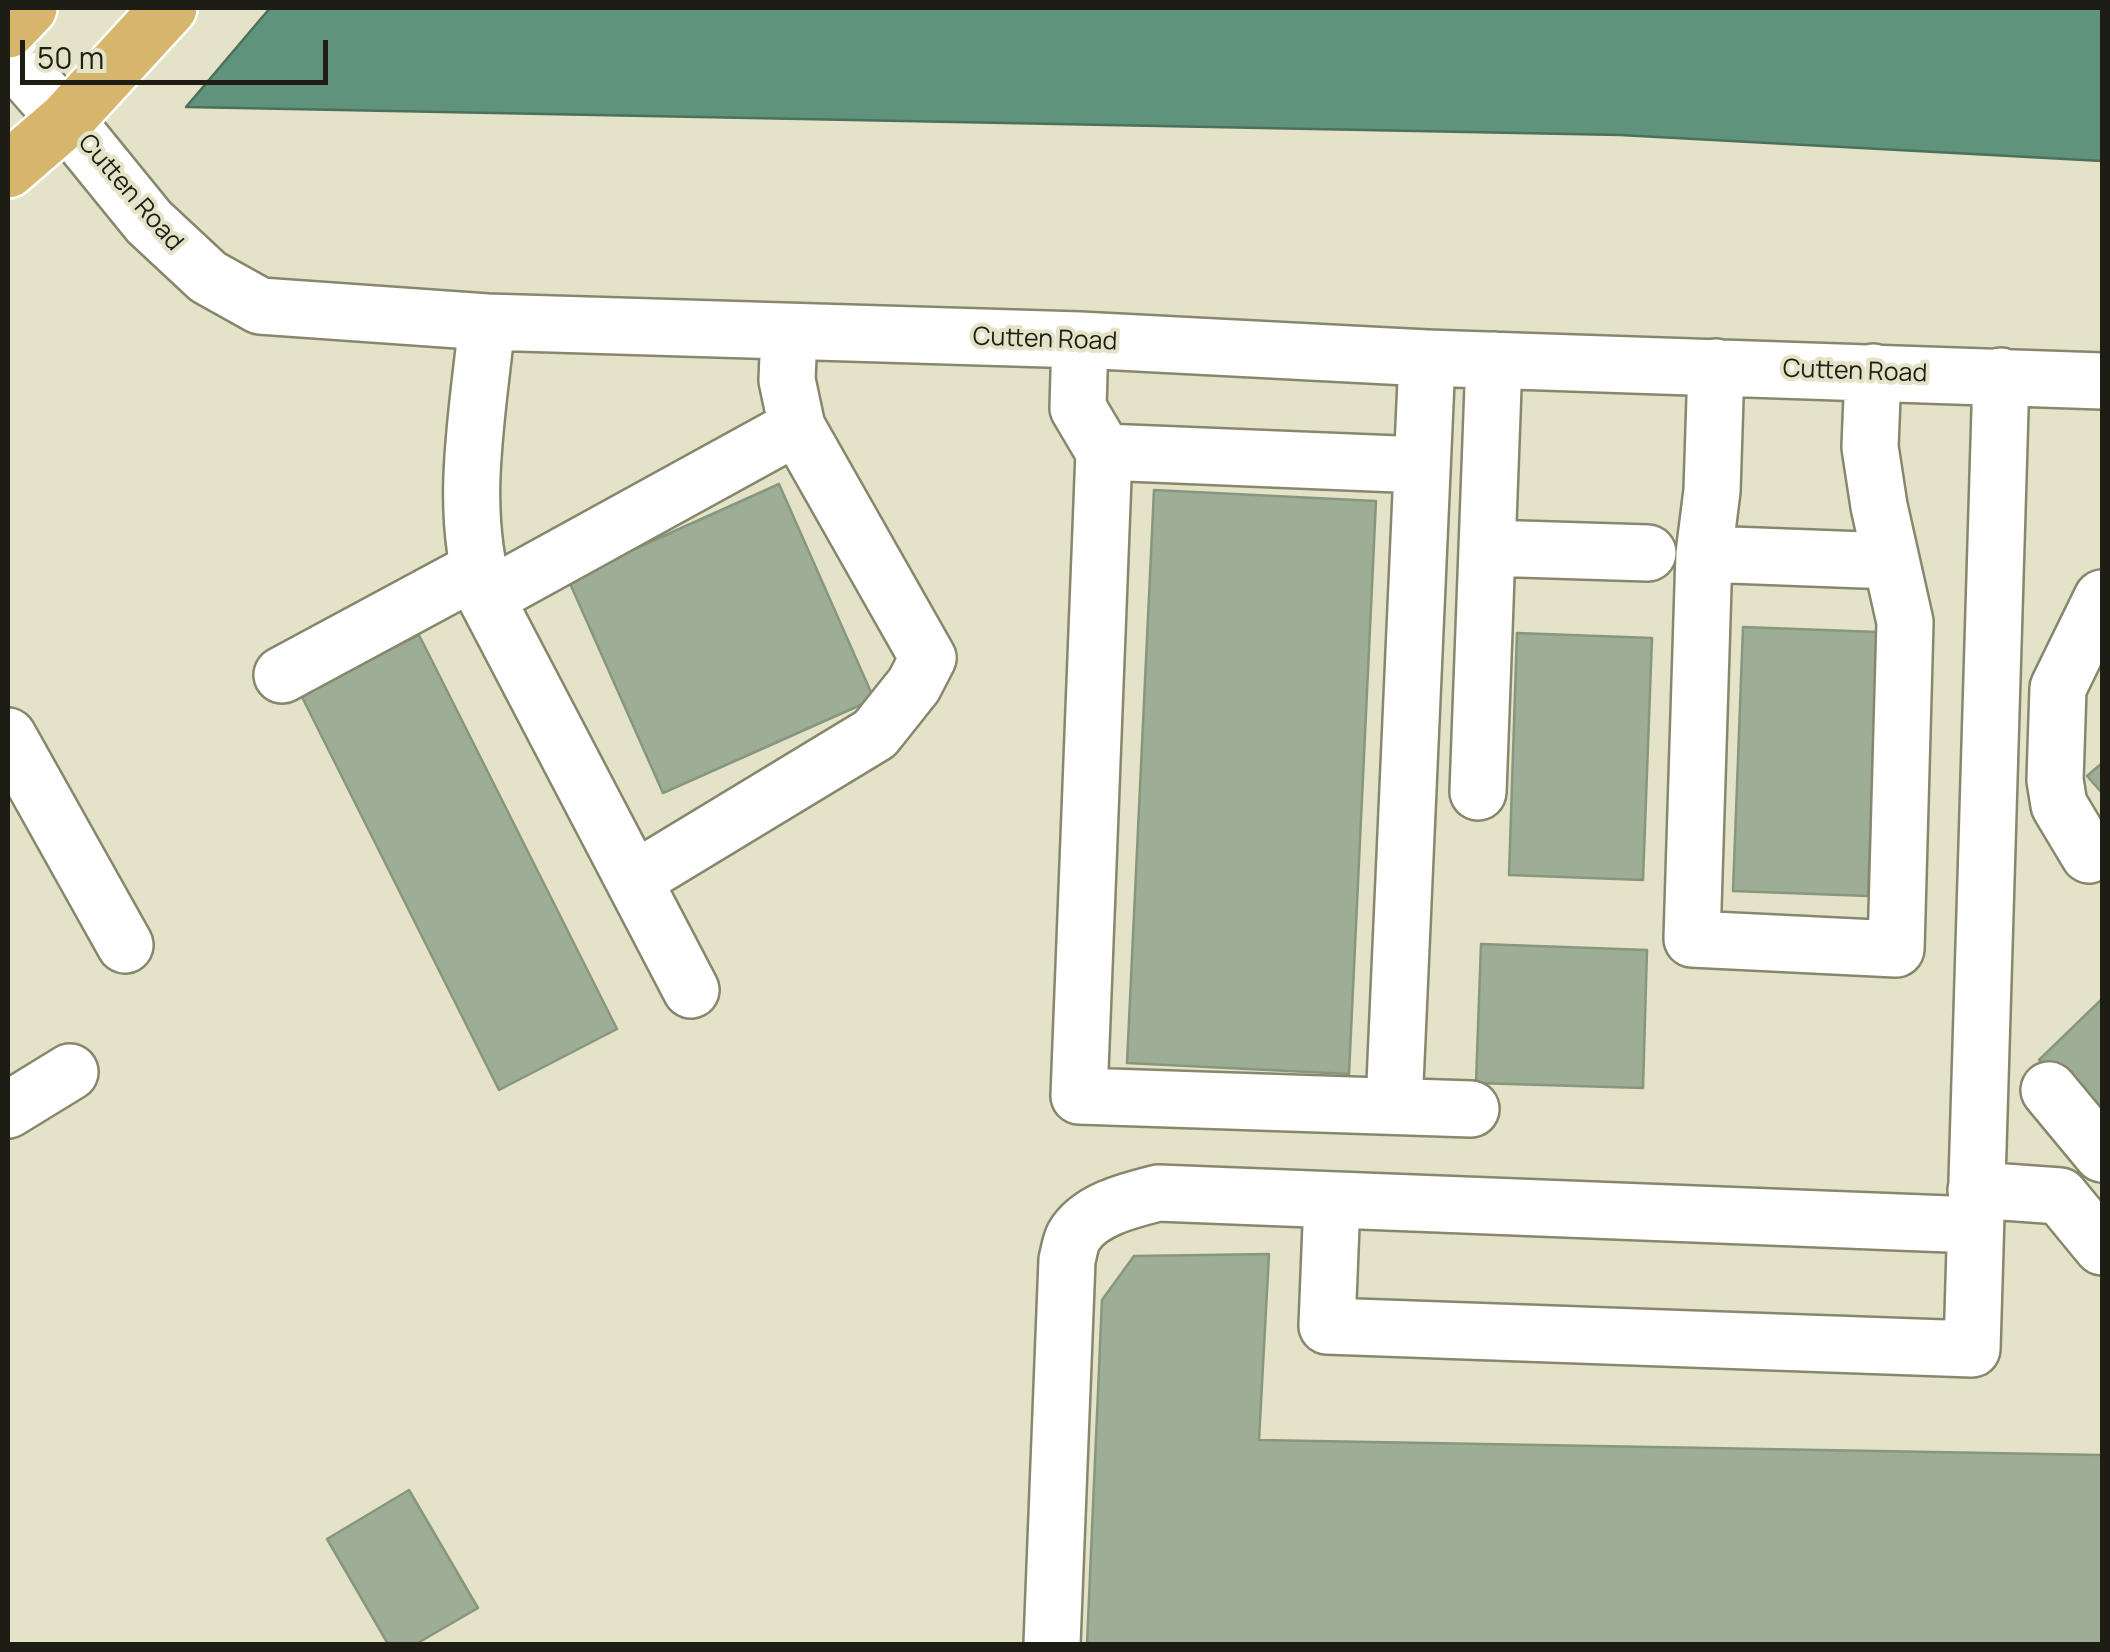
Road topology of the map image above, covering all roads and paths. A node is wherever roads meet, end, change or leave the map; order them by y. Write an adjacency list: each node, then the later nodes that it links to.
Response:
1 (29, 8): 3 (main road)
2 (169, 8): 5 (main road)
3 (8, 30)
4 (8, 54): 5 (street, Cutten Road)
5 (66, 120): 6 (main road, Cutten Road); 7 (street, Cutten Road)
6 (8, 170)
7 (487, 322): 8 (street, Cutten Road); 23 (street)
8 (788, 332): 9 (street, Cutten Road); 16 (street)
9 (1080, 340): 10 (street, Cutten Road); 17 (street)
10 (1427, 358): 11 (street, Cutten Road); 18 (street)
11 (1494, 360): 12 (street, Cutten Road); 19 (street)
12 (1716, 368): 13 (street, Cutten Road); 21 (street)
13 (1873, 372): 14 (street, Cutten Road); 22 (street)
14 (2001, 376): 15 (street, Cutten Road); 39 (street)
15 (2102, 381)
16 (798, 427): 23 (street); 29 (street)
17 (1104, 452): 18 (street); 34 (street)
18 (1422, 465): 34 (street)
19 (1488, 548): 20 (street); 27 (street)
20 (1648, 554)
21 (1704, 554): 22 (street); 22 (street)
22 (1891, 561)
23 (482, 584): 25 (street); 29 (street)
24 (2102, 598): 28 (street)
25 (282, 675)
26 (8, 736): 30 (street)
27 (1478, 792)
28 (2090, 854)
29 (634, 880): 31 (street)
30 (125, 945)
31 (691, 990)
32 (70, 1072): 36 (street)
33 (2049, 1090): 37 (street)
34 (1394, 1106): 35 (street)
35 (1472, 1108)
36 (8, 1110)
37 (2102, 1154)
38 (1332, 1200): 39 (street); 39 (street); 41 (street)
39 (1975, 1207): 40 (street)
40 (2102, 1247)
41 (1052, 1644)

